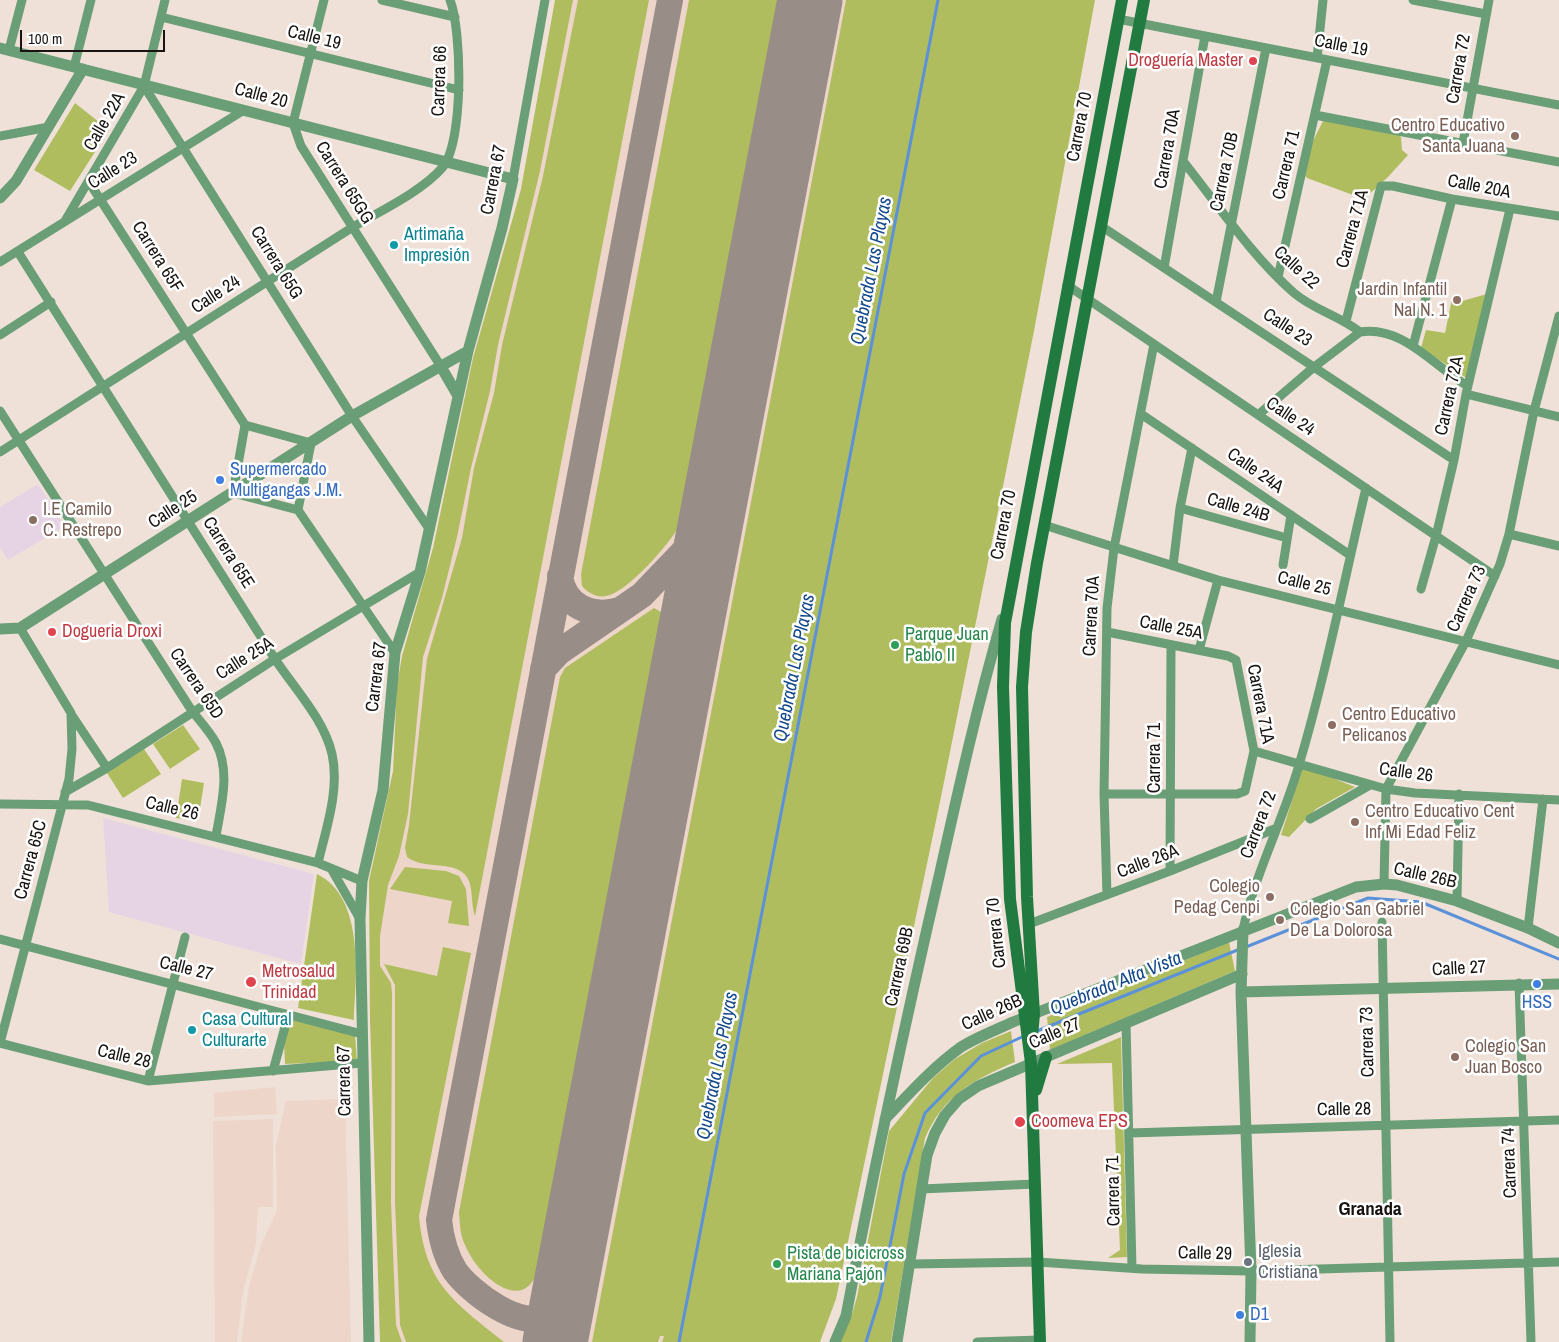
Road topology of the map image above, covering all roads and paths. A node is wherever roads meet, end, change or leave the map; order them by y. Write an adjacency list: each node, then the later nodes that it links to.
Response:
1 (22, 0): 20 (street)
2 (91, 0): 24 (street)
3 (165, 0): 14 (street)
4 (324, 0): 21 (street)
5 (382, 0): 15 (street)
6 (450, 0): 15 (street, Carrera 66)
7 (545, 0): 39 (street, Carrera 67)
8 (1122, 0): 16 (main road, Carrera 70)
9 (1144, 0): 17 (main road, Carrera 70)
10 (1323, 0): 22 (street)
11 (1413, 0): 13 (street)
12 (1489, 0): 13 (street, Carrera 72)
13 (1486, 14): 26 (street, Carrera 72)
14 (160, 17): 21 (street, Calle 19); 25 (street)
15 (455, 17): 27 (street, Carrera 66)
16 (1118, 19): 17 (street, Calle 19); 56 (main road, Carrera 70)
17 (1140, 23): 18 (street, Calle 19); 49 (main road, Carrera 70)
18 (1205, 36): 19 (street, Calle 19); 36 (street, Carrera 70A)
19 (1266, 48): 22 (street, Calle 19); 47 (street, Carrera 70B)
20 (5, 49): 24 (street, Calle 20)
21 (311, 54): 27 (street, Calle 19); 31 (street)
22 (1317, 58): 23 (street, Calle 19)
23 (1327, 60): 26 (street, Calle 19); 30 (street, Carrera 71)
24 (79, 68): 25 (street, Calle 20); 32 (street)
25 (144, 86): 29 (street, Calle 20); 35 (street, Carrera 65G); 40 (street, Calle 22A)
26 (1473, 88): 28 (street, Calle 19); 34 (street, Carrera 72)
27 (459, 90): 37 (street, Carrera 66)
28 (1559, 104)
29 (244, 110): 31 (street, Calle 20); 35 (street, Calle 23)
30 (1315, 115): 34 (street); 54 (street, Carrera 71)
31 (293, 123): 37 (street, Calle 20); 50 (street, Carrera 65GG)
32 (49, 127): 33 (street); 42 (street)
33 (0, 136)
34 (1463, 143): 38 (street)
35 (183, 147): 43 (street, Calle 23); 55 (street, Carrera 65G)
36 (1182, 161): 47 (street, Calle 22); 53 (street, Carrera 70A)
37 (446, 162): 39 (street, Calle 20); 50 (street, Calle 24)
38 (1559, 162)
39 (513, 179): 67 (street, Carrera 67)
40 (89, 182): 43 (street, Carrera 65F); 48 (street, Calle 22A)
41 (1393, 186): 44 (street, Calle 20A); 61 (street, Carrera 71A)
42 (0, 198)
43 (101, 198): 48 (street, Calle 23); 63 (street, Carrera 65F)
44 (1452, 199): 45 (street, Calle 20A); 66 (street)
45 (1510, 209): 46 (street, Calle 20A); 71 (street, Carrera 72A)
46 (1559, 216)
47 (1231, 222): 54 (street, Calle 22); 59 (street, Carrera 70B)
48 (63, 224): 51 (street, Calle 23)
49 (1101, 226): 53 (street, Calle 23); 57 (main road, Carrera 70)
50 (353, 227): 55 (street, Calle 24); 68 (street, Carrera 65GG)
51 (18, 252): 52 (street, Calle 23); 58 (street, Carrera 65E)
52 (0, 262)
53 (1164, 268): 59 (street, Calle 23)
54 (1278, 277): 61 (street, Calle 22)
55 (268, 281): 63 (street, Calle 24); 77 (street, Carrera 65G)
56 (1067, 285): 57 (street, Calle 24); 106 (main road, Carrera 70)
57 (1087, 298): 65 (street, Calle 24); 91 (main road, Carrera 70)
58 (51, 302): 64 (street); 70 (street, Carrera 65E)
59 (1216, 302): 69 (street, Calle 23)
60 (1559, 316): 74 (street, Carrera 73)
61 (1346, 321): 62 (street, Calle 22)
62 (1360, 332): 66 (street); 69 (street)
63 (186, 334): 70 (street, Calle 24); 79 (street, Carrera 65F)
64 (0, 335)
65 (1154, 344): 75 (street, Carrera 70A); 76 (street, Calle 24)
66 (1414, 346): 71 (street)
67 (468, 351): 68 (street, Calle 25); 72 (street, Carrera 67)
68 (440, 365): 72 (street); 77 (street, Calle 25)
69 (1314, 367): 76 (street); 84 (street, Calle 23)
70 (104, 385): 80 (street, Calle 24); 90 (street, Carrera 65E)
71 (1467, 390): 74 (street); 84 (street, Carrera 72A)
72 (458, 396): 92 (street, Carrera 67)
73 (0, 411): 80 (street, Carrera 65D)
74 (1534, 411): 78 (street); 93 (street, Carrera 73)
75 (1141, 414): 82 (street, Calle 24A); 97 (street, Carrera 70A)
76 (1258, 415): 85 (street, Calle 24)
77 (352, 416): 81 (street, Calle 25); 92 (street, Carrera 65G)
78 (1559, 417)
79 (245, 425): 81 (street); 86 (street)
80 (19, 440): 83 (street, Calle 24); 102 (street, Carrera 65D)
81 (311, 443): 86 (street, Calle 25); 88 (street)
82 (1192, 448): 87 (street); 89 (street, Calle 24A)
83 (0, 452)
84 (1454, 460): 94 (street, Carrera 72A)
85 (1366, 488): 94 (street, Calle 24); 98 (street, Carrera 72)
86 (233, 493): 88 (street); 90 (street, Calle 25)
87 (1180, 508): 95 (street, Calle 24B); 99 (street)
88 (298, 510): 107 (street)
89 (1291, 515): 95 (street); 98 (street, Calle 24A)
90 (189, 520): 102 (street, Calle 25); 117 (street, Carrera 65E)
91 (1044, 525): 97 (street, Calle 25); 146 (main road, Carrera 70)
92 (430, 530): 101 (street, Carrera 67)
93 (1509, 534): 96 (street); 103 (street, Carrera 73)
94 (1436, 536): 103 (street, Calle 24); 105 (street, Carrera 72A)
95 (1287, 538): 100 (street)
96 (1559, 546)
97 (1114, 548): 99 (street, Calle 25); 111 (street, Carrera 70A)
98 (1350, 555): 108 (street, Carrera 72)
99 (1173, 566): 104 (street, Calle 25)
100 (1283, 566)
101 (420, 572): 107 (street, Calle 25A); 115 (street, Carrera 67)
102 (106, 574): 109 (street, Calle 25); 119 (street, Carrera 65D)
103 (1495, 576): 112 (street, Carrera 73)
104 (1218, 580): 108 (street, Calle 25); 114 (street)
105 (1421, 589)
106 (1007, 601): 161 (main road, Carrera 70); 170 (street, Carrera 69B)
107 (362, 605): 115 (street); 117 (street, Calle 25A)
108 (1339, 610): 112 (street, Calle 25); 122 (street, Carrera 72)
109 (20, 628): 110 (street, Calle 25); 120 (street, Carrera 65C)
110 (0, 629)
111 (1107, 632): 113 (street, Calle 25A); 127 (street, Carrera 70A)
112 (1466, 641): 118 (street, Calle 25); 125 (street, Carrera 73)
113 (1171, 645): 114 (street, Calle 25A); 129 (street, Carrera 71)
114 (1199, 650): 116 (street, Calle 25A)
115 (395, 653): 140 (street, Carrera 67)
116 (1228, 656): 121 (street, Carrera 71A)
117 (275, 659): 119 (street, Calle 25A); 137 (street, Carrera 65E)
118 (1559, 665)
119 (192, 711): 123 (street, Calle 25A); 136 (street, Carrera 65D)
120 (71, 713): 123 (street, Carrera 65C); 126 (street, Carrera 65C)
121 (1254, 751): 122 (street, Calle 26); 129 (street, Carrera 71A)
122 (1300, 763): 124 (street, Calle 26); 135 (street, Carrera 72)
123 (107, 768): 126 (street, Calle 25A)
124 (1370, 785): 125 (street, Calle 26); 134 (street)
125 (1386, 789): 128 (street, Calle 26); 141 (street, Carrera 73)
126 (66, 792): 133 (street, Carrera 65C)
127 (1104, 794): 129 (street); 142 (street, Carrera 70A)
128 (1459, 794): 130 (street, Calle 26); 143 (street)
129 (1171, 796): 139 (street, Carrera 71)
130 (1543, 800): 131 (street, Calle 26); 147 (street)
131 (1559, 800)
132 (0, 804): 133 (street, Calle 26)
133 (62, 804): 136 (street, Calle 26); 152 (street, Carrera 65C)
134 (1310, 819)
135 (1278, 828): 139 (street, Calle 26A); 148 (street, Carrera 72)
136 (216, 836): 137 (street, Calle 26)
137 (318, 863): 138 (street, Calle 26)
138 (332, 870): 140 (street, Calle 26); 144 (street)
139 (1170, 871): 142 (street, Calle 26A)
140 (362, 881): 144 (street, Carrera 67)
141 (1384, 884): 143 (street, Calle 26B); 148 (street, Calle 26B)
142 (1107, 895): 146 (street, Calle 26A)
143 (1457, 901): 147 (street, Calle 26B)
144 (360, 919): 162 (street, Carrera 67)
145 (1382, 922): 157 (street, Carrera 73)
146 (1029, 924): 161 (main road, Carrera 70)
147 (1528, 928): 151 (street, Calle 26B)
148 (1243, 934): 153 (street, Carrera 72); 161 (street, Calle 26B)
149 (185, 937): 155 (street)
150 (0, 939): 152 (street, Calle 27)
151 (1559, 944)
152 (25, 946): 155 (street, Calle 27); 163 (street, Carrera 65C)
153 (1242, 974): 158 (street, Carrera 72); 160 (street, Calle 27)
154 (1520, 983): 156 (street, Calle 27); 157 (street, Calle 27); 172 (street, Carrera 74)
155 (174, 984): 159 (street, Calle 27); 168 (street)
156 (1559, 984)
157 (1383, 989): 158 (street, Calle 27); 173 (street, Carrera 73)
158 (1241, 992): 174 (street, Carrera 72)
159 (288, 1016): 162 (street, Calle 27); 167 (street)
160 (1126, 1023): 164 (street, Calle 27); 175 (street, Carrera 71)
161 (1030, 1028): 166 (main road, Carrera 70); 170 (street, Calle 26B)
162 (362, 1034): 165 (street, Carrera 67)
163 (0, 1043): 168 (street, Calle 28)
164 (1046, 1057): 166 (street, Calle 27); 169 (main road)
165 (362, 1063): 167 (street, Calle 28); 186 (street, Carrera 67)
166 (1031, 1063): 169 (main road, Carrera 70); 177 (street, Calle 27)
167 (273, 1071): 168 (street, Calle 28)
168 (148, 1081)
169 (1032, 1102): 176 (main road, Carrera 70)
170 (885, 1119): 187 (street, Carrera 69B)
171 (1559, 1120): 172 (street, Calle 28)
172 (1525, 1122): 173 (street, Calle 28); 180 (street, Carrera 74)
173 (1386, 1125): 174 (street, Calle 28); 182 (street, Carrera 73)
174 (1244, 1129): 175 (street, Calle 28); 184 (street, Carrera 72)
175 (1129, 1133): 183 (street, Carrera 71)
176 (1035, 1184): 177 (street); 178 (main road, Carrera 70)
177 (921, 1189): 181 (street)
178 (1038, 1262): 181 (street, Calle 29); 183 (street, Calle 29); 185 (main road, Carrera 70)
179 (1559, 1262): 180 (street, Calle 29)
180 (1529, 1263): 182 (street, Calle 29); 193 (street, Carrera 74)
181 (911, 1264): 188 (street)
182 (1388, 1267): 184 (street, Calle 29); 192 (street, Carrera 73)
183 (1132, 1268): 184 (street, Calle 29)
184 (1251, 1271): 190 (street, Carrera 72); 191 (street, Carrera 72)
185 (1040, 1341): 189 (street)
186 (369, 1342)
187 (834, 1342)
188 (897, 1342)
189 (977, 1342)
190 (1250, 1342)
191 (1256, 1342)
192 (1390, 1342)
193 (1531, 1342)

